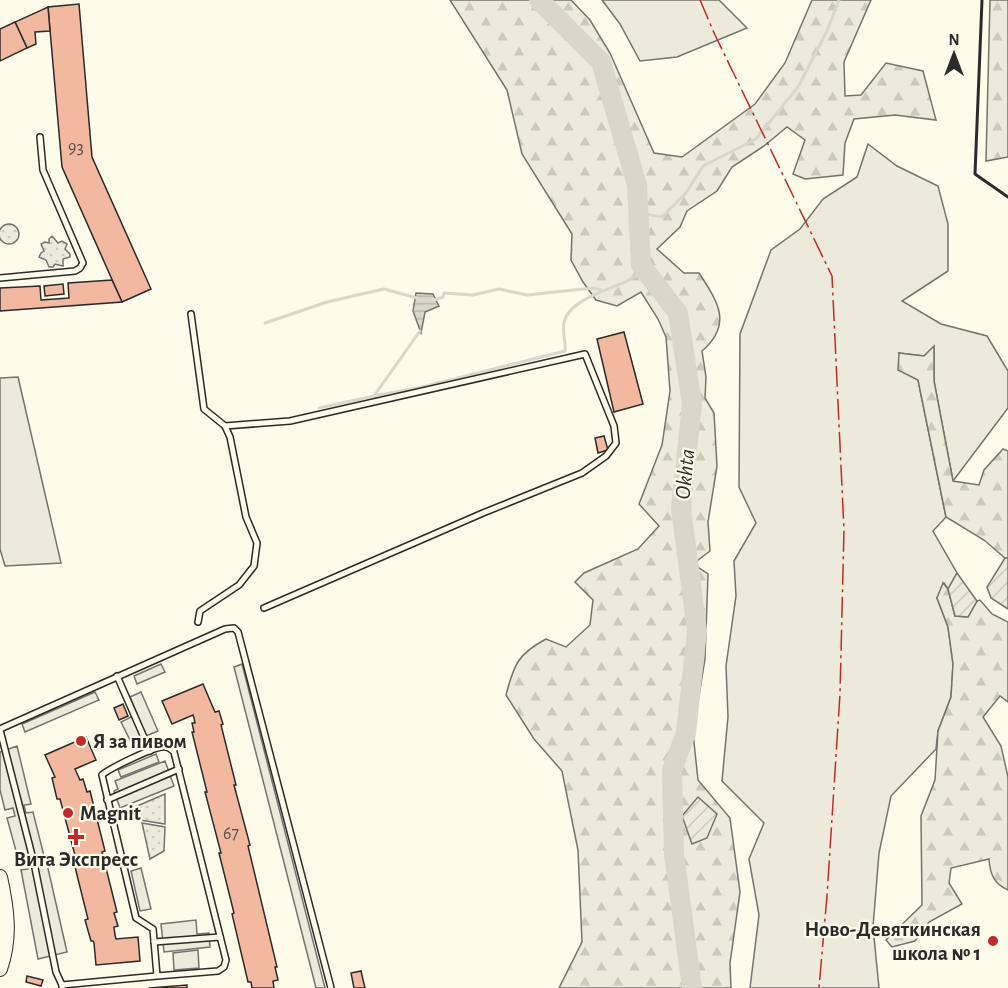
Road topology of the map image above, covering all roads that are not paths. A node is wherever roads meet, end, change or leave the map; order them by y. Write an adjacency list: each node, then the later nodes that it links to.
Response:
1 (40, 137): 2 (lane)
2 (0, 278)
3 (191, 314): 4 (lane)
4 (225, 426): 5 (lane); 6 (lane)
5 (264, 608)
6 (198, 622)
7 (117, 676): 8 (lane); 9 (lane); 18 (lane)
8 (0, 729): 17 (lane)
9 (150, 752): 10 (lane); 11 (lane)
10 (179, 769): 11 (lane); 13 (lane)
11 (108, 800): 14 (lane)
12 (0, 877): 15 (street)
13 (220, 937): 14 (lane); 16 (lane)
14 (154, 942): 16 (lane)
15 (0, 969)
16 (157, 976): 17 (lane)
17 (62, 987)
18 (331, 988)

